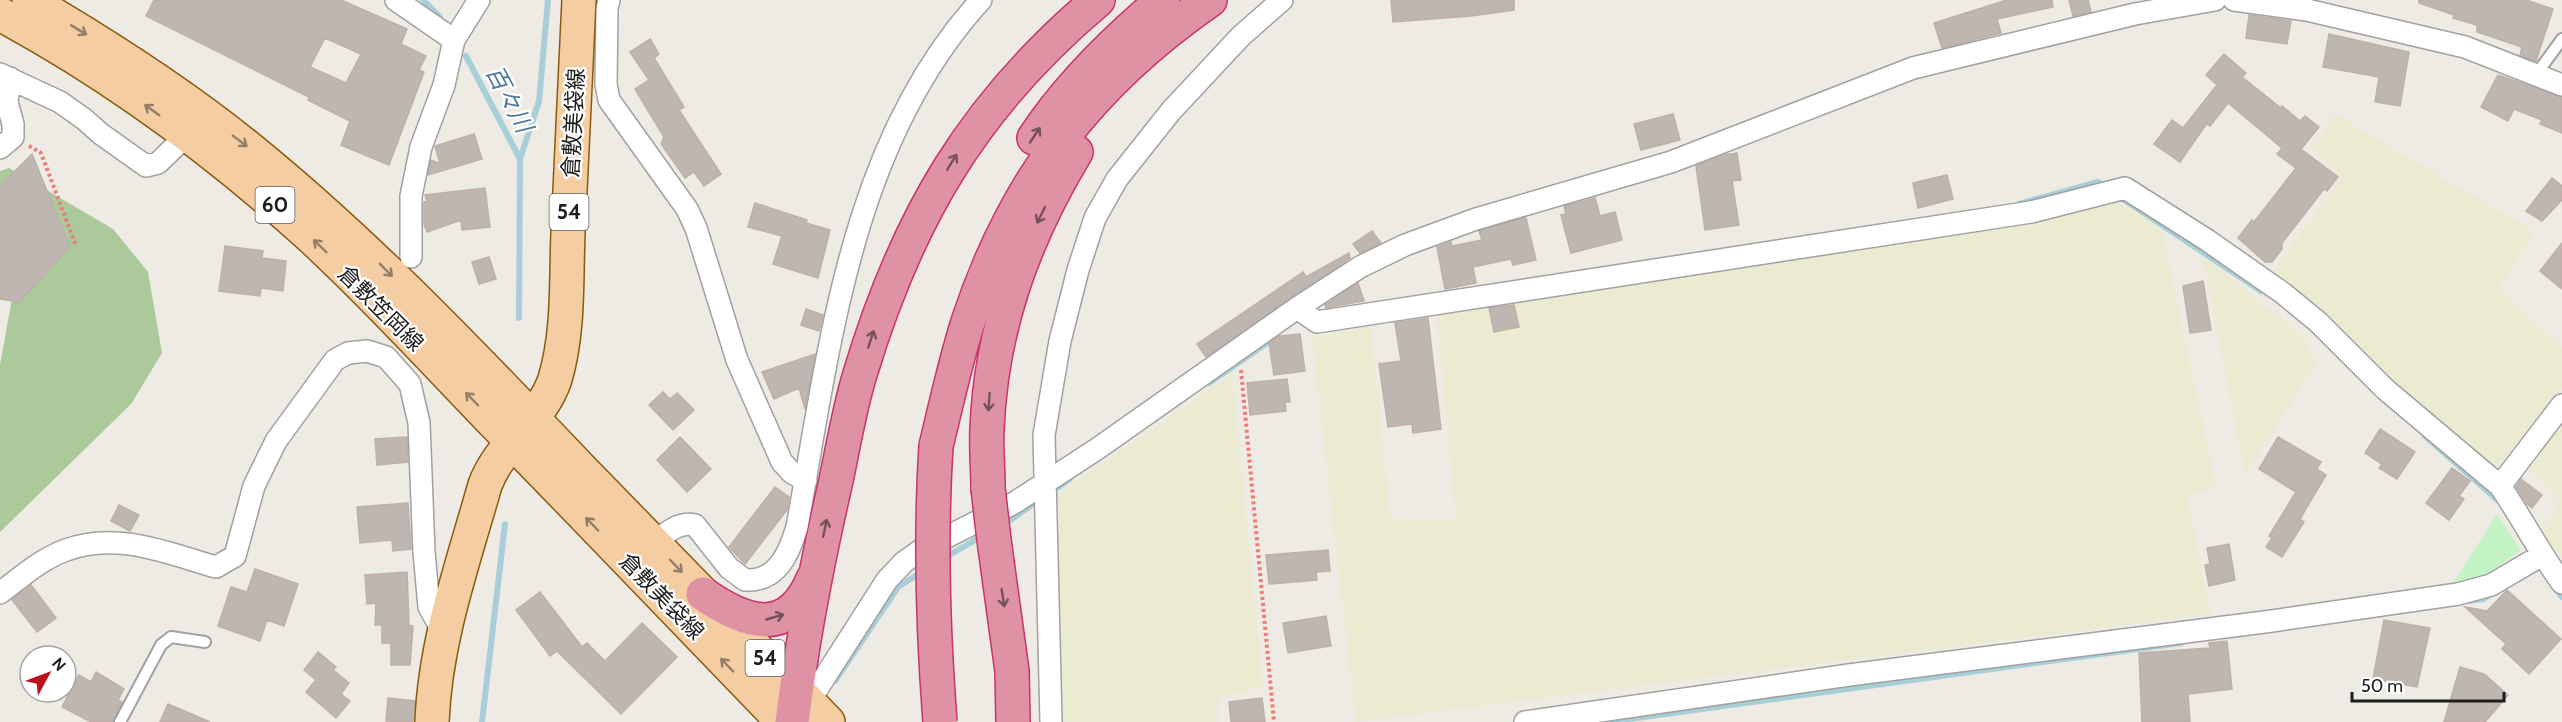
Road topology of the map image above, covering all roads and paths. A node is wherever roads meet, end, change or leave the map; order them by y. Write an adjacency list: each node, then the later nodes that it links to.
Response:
1 (29, 0): 26 (main road, 倉敷笠岡線 / 60, one-way to 26)
2 (396, 0): 15 (street)
3 (479, 0): 15 (street)
4 (579, 0): 26 (main road, 倉敷美袋線 / 54)
5 (609, 0): 27 (street)
6 (981, 0): 27 (street)
7 (1098, 0): 32 (highway, one-way to 7)
8 (1210, 0): 13 (highway)
9 (1282, 0): 29 (street)
10 (2215, 0): 23 (street)
11 (2234, 0): 17 (street)
12 (0, 14): 19 (main road, 倉敷笠岡線 / 60, one-way to 12)
13 (1166, 15): 42 (highway, bridge); 43 (highway, one-way to 43, bridge)
14 (2562, 39): 17 (lane)
15 (454, 40): 22 (street)
16 (5, 76): 19 (street); 20 (street)
17 (2535, 76): 18 (street)
18 (2562, 86)
19 (187, 135): 26 (main road, 倉敷笠岡線 / 60, one-way to 19)
20 (6, 142): 21 (path)
21 (76, 246)
22 (411, 257)
23 (1297, 309): 28 (street); 29 (street)
24 (1239, 367): 45 (path)
25 (2562, 405): 28 (street)
26 (523, 430): 30 (main road, 倉敷美袋線 / 54); 36 (main road); 41 (main road, 倉敷美袋線 / 54, one-way to 26)
27 (806, 480): 30 (street)
28 (2500, 486): 31 (street)
29 (1044, 492): 38 (street); 44 (street)
30 (653, 543): 35 (main road, 倉敷美袋線 / 54, one-way to 35)
31 (2538, 558): 33 (street); 46 (street)
32 (815, 573): 35 (highway, one-way to 32); 38 (highway)
33 (2562, 583)
34 (0, 593): 36 (street)
35 (703, 594): 38 (main road, 倉敷美袋線 / 54)
36 (443, 632): 40 (main road)
37 (205, 642): 39 (lane)
38 (804, 711)
39 (120, 722)
40 (432, 722)
41 (783, 722)
42 (940, 722)
43 (1013, 722)
44 (1051, 722)
45 (1274, 722)
46 (1525, 722)

